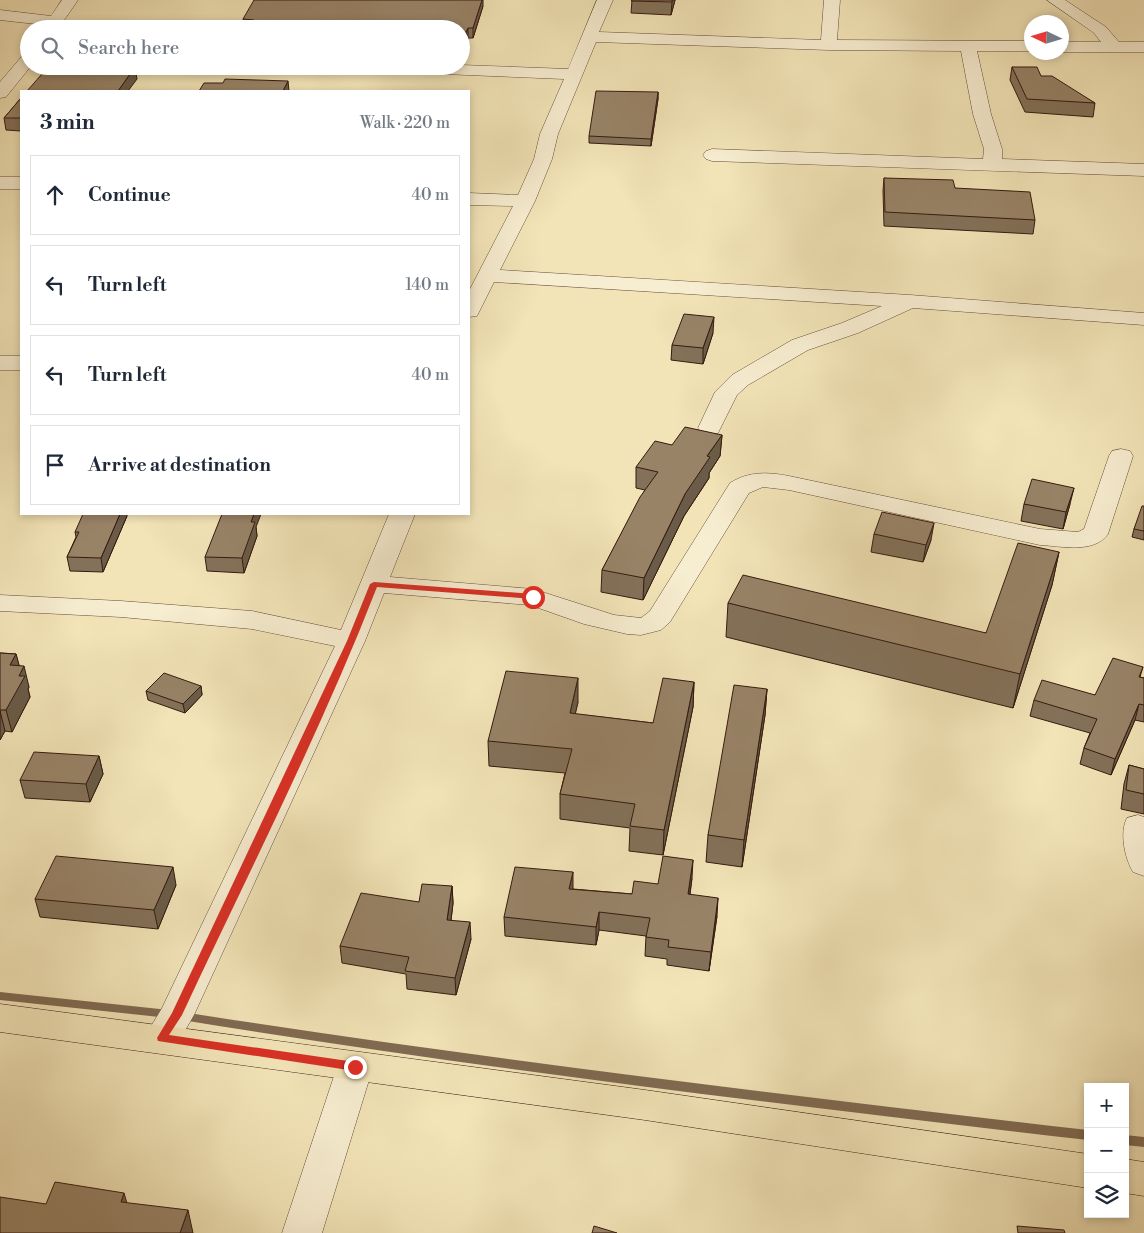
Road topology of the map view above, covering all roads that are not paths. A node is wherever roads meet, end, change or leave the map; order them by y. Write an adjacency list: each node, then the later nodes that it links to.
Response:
1 (70, 0): 7 (street)
2 (606, 0): 8 (street)
3 (832, 0): 9 (street)
4 (1055, 0): 13 (street)
5 (0, 15): 6 (street)
6 (26, 20)
7 (56, 20)
8 (590, 37): 9 (street); 17 (street)
9 (829, 45): 10 (street)
10 (968, 46): 11 (street); 20 (street)
11 (1024, 46)
12 (1069, 47): 13 (street)
13 (1114, 47): 14 (street)
14 (1144, 47)
15 (20, 69): 18 (street)
16 (470, 70): 17 (street)
17 (572, 74): 25 (street)
18 (0, 93)
19 (712, 154): 20 (street)
20 (992, 164): 21 (street)
21 (1144, 170)
22 (0, 183): 23 (street)
23 (20, 183)
24 (470, 199): 25 (street)
25 (526, 201): 26 (street)
26 (487, 275): 27 (street); 28 (street)
27 (910, 301): 29 (street); 32 (street)
28 (470, 309)
29 (1144, 319)
30 (20, 362): 31 (street)
31 (0, 363)
32 (710, 428)
33 (1121, 456): 35 (street)
34 (402, 515): 35 (street)
35 (374, 584): 37 (street)
36 (0, 603): 37 (street)
37 (352, 641): 41 (street)
38 (1138, 826): 39 (street)
39 (1144, 864)
40 (0, 1018): 41 (main road)
41 (162, 1038): 42 (main road)
42 (355, 1067): 43 (main road); 46 (street)
43 (1084, 1170)
44 (1129, 1177): 45 (main road)
45 (1144, 1179)
46 (302, 1233)

